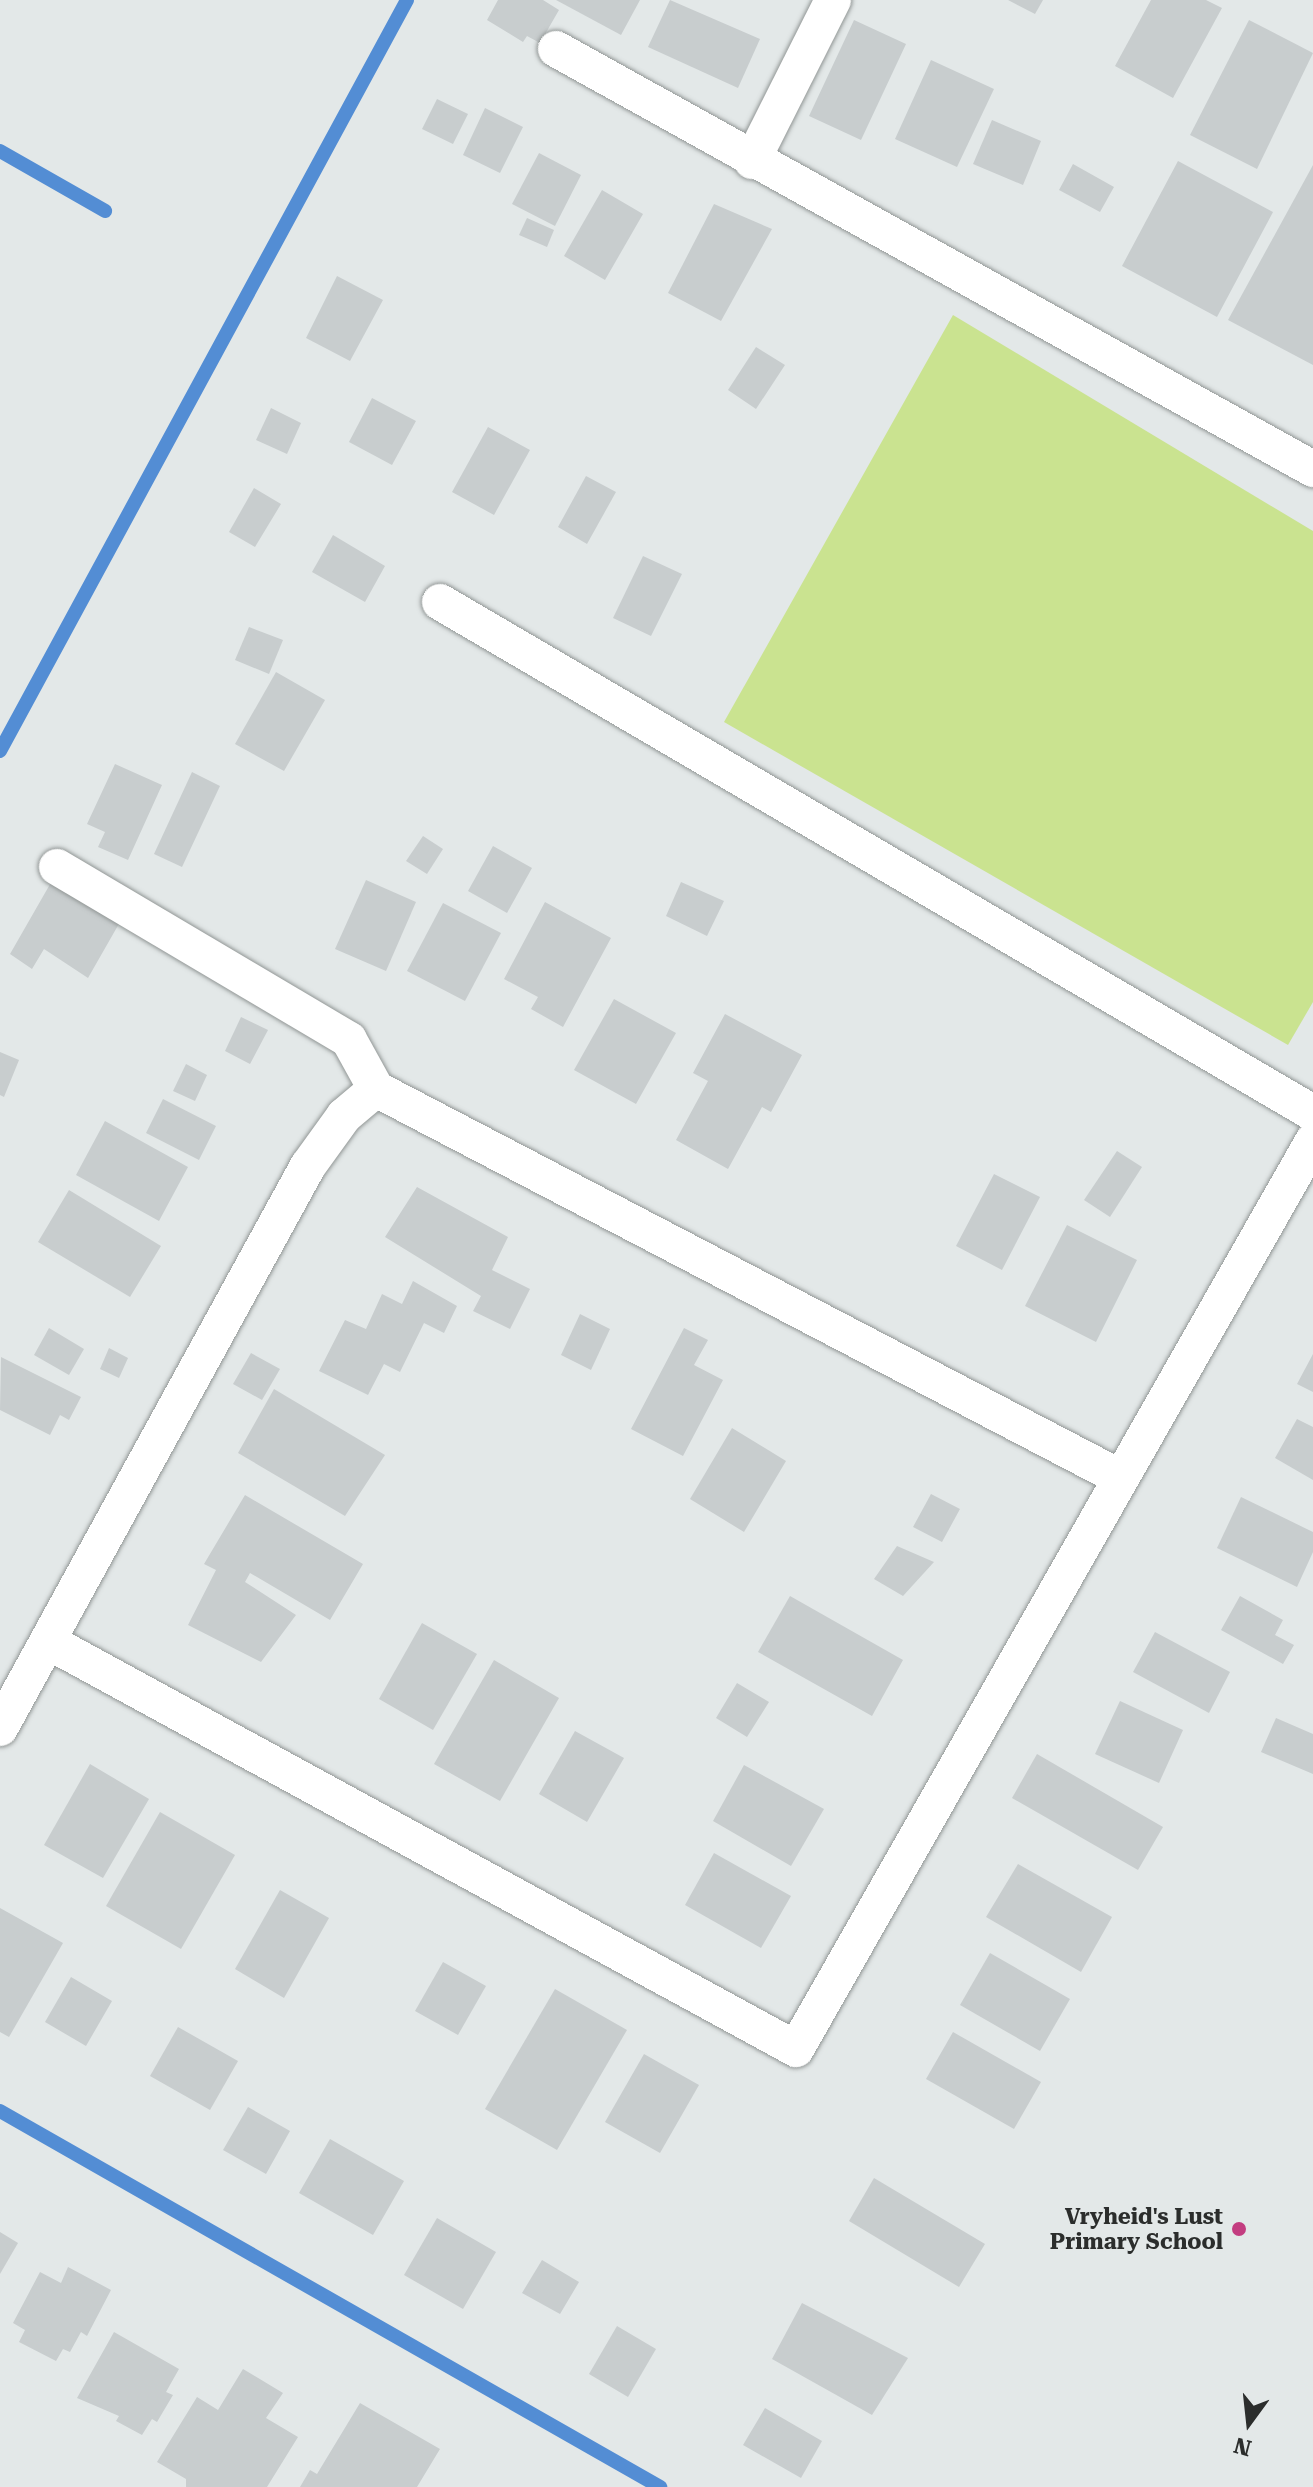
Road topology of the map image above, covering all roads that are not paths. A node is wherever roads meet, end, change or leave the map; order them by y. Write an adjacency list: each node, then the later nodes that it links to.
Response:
1 (833, 0): 3 (street)
2 (556, 49): 3 (street)
3 (752, 161): 4 (street)
4 (1313, 469)
5 (440, 602): 8 (street)
6 (57, 867): 7 (street)
7 (376, 1089): 10 (street); 11 (street)
8 (1313, 1113)
9 (1313, 1141): 10 (street)
10 (1121, 1478): 11 (street)
11 (51, 1643): 12 (street)
12 (0, 1728)

